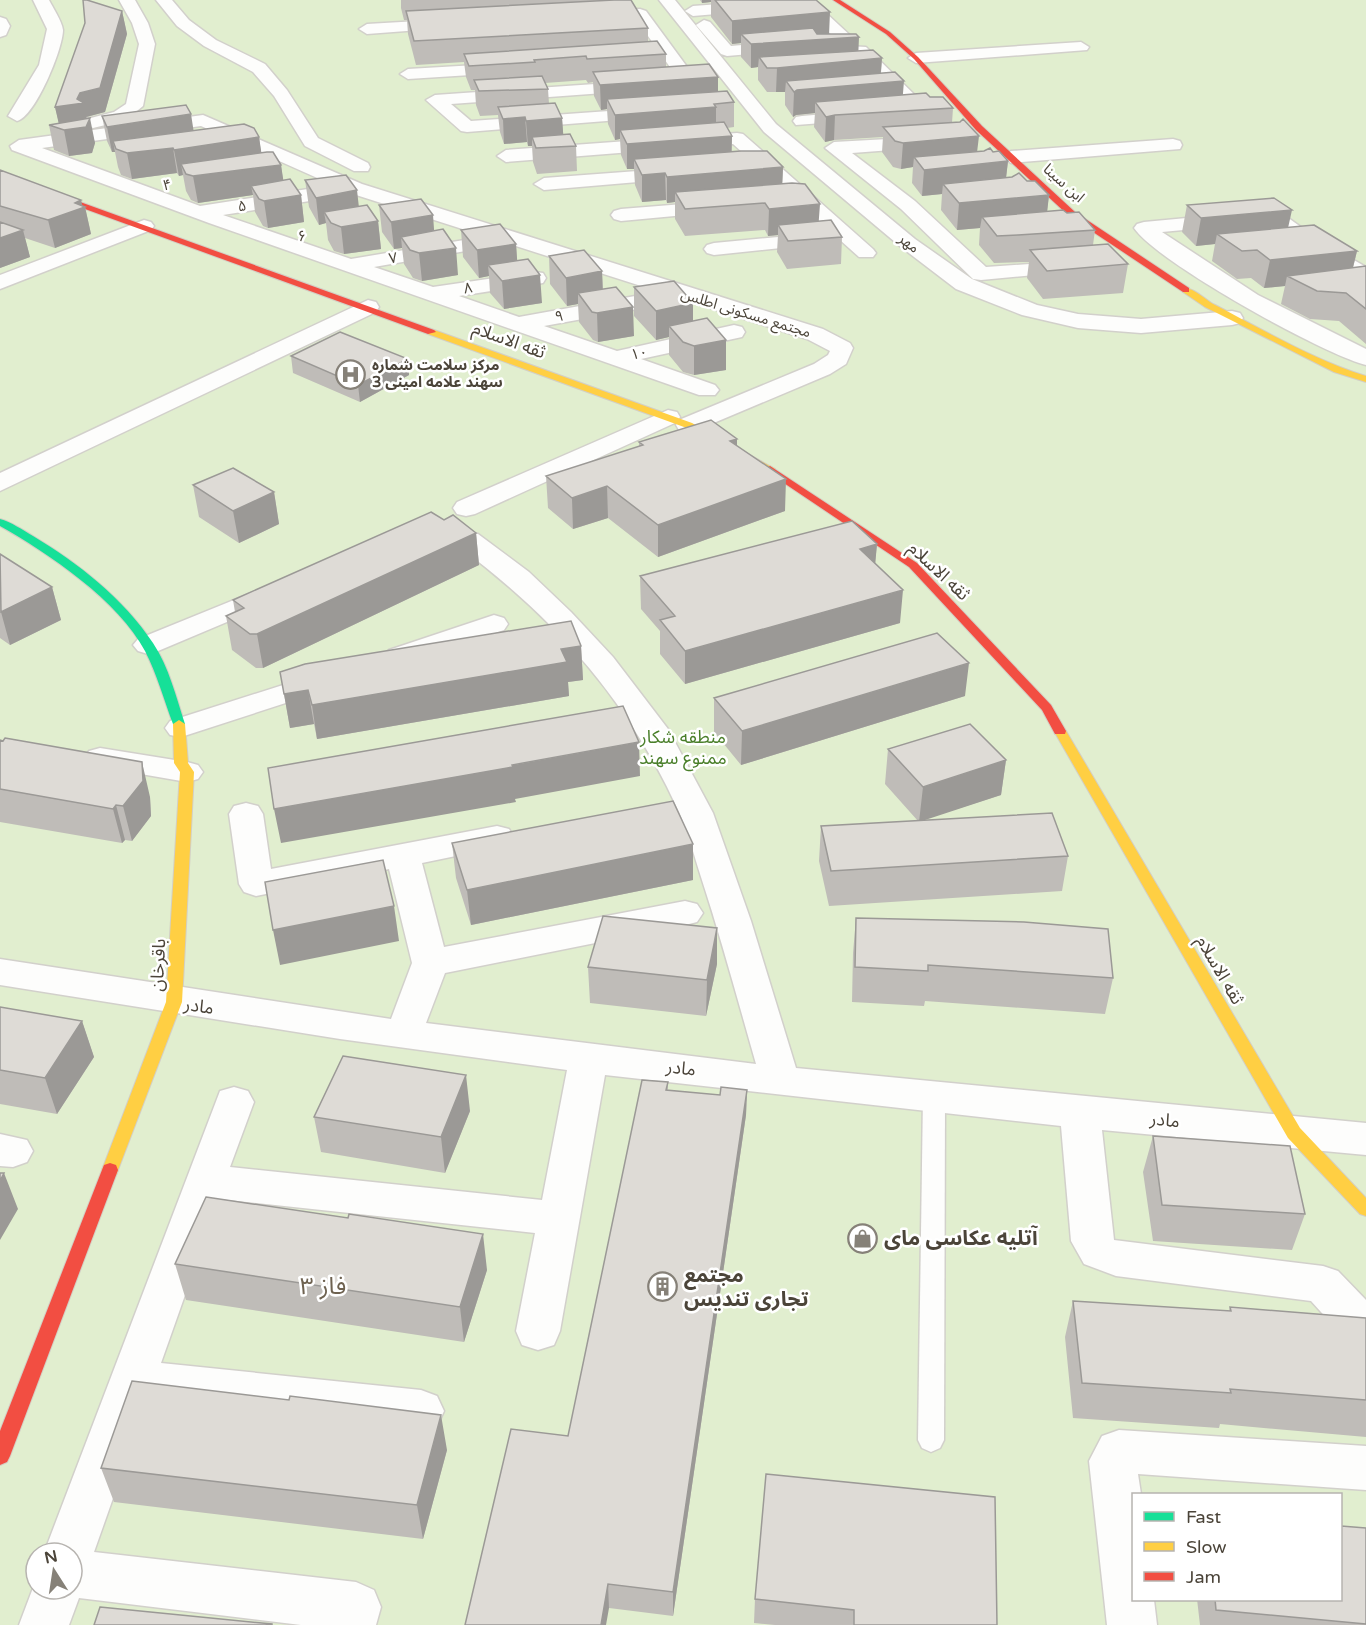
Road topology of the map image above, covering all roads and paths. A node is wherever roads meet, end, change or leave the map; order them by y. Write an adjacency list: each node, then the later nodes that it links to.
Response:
1 (41, 0): 38 (street)
2 (127, 0): 39 (street)
3 (164, 0): 54 (street)
4 (667, 0): 33 (street, مهر)
5 (836, 0): 23 (street, ابن سینا)
6 (784, 2): 7 (street); 11 (street)
7 (688, 5): 17 (street)
8 (581, 17): 16 (street)
9 (0, 22): 15 (street)
10 (474, 23): 13 (street)
11 (828, 23): 12 (street); 17 (street)
12 (804, 25)
13 (367, 29)
14 (733, 31): 17 (street)
15 (0, 32)
16 (654, 33): 18 (street); 20 (street)
17 (709, 33)
18 (631, 35)
19 (1081, 47): 23 (street)
20 (672, 57): 22 (street); 31 (street)
21 (736, 58): 24 (street)
22 (649, 59)
23 (918, 61): 24 (street); 46 (street, ابن سینا)
24 (877, 66): 26 (street); 29 (street)
25 (522, 67): 27 (street)
26 (854, 68)
27 (454, 72): 28 (street); 32 (street)
28 (408, 75)
29 (899, 88): 30 (street); 37 (street)
30 (876, 90)
31 (555, 92): 32 (street); 36 (street)
32 (462, 98): 36 (street)
33 (752, 106): 34 (street); 69 (street, مهر)
34 (729, 108)
35 (672, 112): 36 (street)
36 (570, 120): 44 (street)
37 (802, 121)
38 (7, 122)
39 (39, 126)
40 (246, 140): 42 (street); 48 (street); 49 (street)
41 (940, 142): 57 (street)
42 (211, 145)
43 (1173, 145): 46 (street)
44 (586, 149): 45 (street); 50 (street)
45 (506, 156)
46 (1011, 157): 85 (street, ابن سینا)
47 (108, 160): 49 (street)
48 (302, 165): 52 (street); 60 (street)
49 (73, 166): 61 (street)
50 (769, 167): 51 (street); 63 (street)
51 (746, 169)
52 (267, 170)
53 (698, 172): 59 (street)
54 (378, 174)
55 (0, 175): 72 (street, ثقه الاسلام)
56 (898, 177): 57 (street)
57 (875, 179): 67 (street)
58 (173, 184): 61 (street, ۴)
59 (543, 184)
60 (355, 188): 70 (street, ۵); 107 (street, مجتمع مسکونی اطلس)
61 (138, 189): 70 (street)
62 (432, 194): 64 (street)
63 (807, 200): 65 (street); 74 (street)
64 (454, 202)
65 (784, 202)
66 (930, 203): 67 (street)
67 (908, 205): 69 (street); 76 (street)
68 (737, 206): 71 (street)
69 (868, 209): 98 (street, مهر)
70 (200, 212): 77 (street)
71 (621, 215)
72 (144, 226): 90 (street); 97 (street, ثقه الاسلام)
73 (315, 234): 77 (street, ۶)
74 (848, 237): 81 (street); 82 (street)
75 (965, 237): 76 (street)
76 (942, 240): 87 (street)
77 (280, 241): 86 (street)
78 (1312, 244): 80 (street); 84 (street); 88 (street)
79 (470, 245): 86 (street, ۷)
80 (1279, 247)
81 (714, 249)
82 (866, 253)
83 (1212, 253): 84 (street)
84 (1178, 256): 85 (street); 95 (street)
85 (1140, 260): 98 (street, ابن سینا)
86 (351, 265): 93 (street)
87 (1085, 266)
88 (1366, 276)
89 (539, 277): 93 (street, ۸)
90 (0, 283)
91 (1366, 285): 92 (street)
92 (1343, 288)
93 (432, 293): 99 (street)
94 (1287, 295): 95 (street)
95 (1253, 299): 102 (street)
96 (635, 303): 99 (street, ۹)
97 (368, 307): 107 (street, ثقه الاسلام); 108 (street)
98 (1232, 318): 105 (street, ابن سینا)
99 (519, 324): 103 (street)
100 (734, 332): 103 (street, ۱۰)
101 (1354, 332): 102 (street)
102 (1320, 338): 104 (street)
103 (616, 358): 106 (street)
104 (1366, 358)
105 (1366, 380)
106 (707, 390)
107 (678, 421): 109 (street); 131 (street, ثقه الاسلام)
108 (0, 483)
109 (466, 508)
110 (0, 522): 114 (street, باقرخان)
111 (468, 540): 127 (street)
112 (298, 581): 114 (street)
113 (494, 624): 115 (street)
114 (148, 645): 115 (street, باقرخان)
115 (181, 728): 117 (street, باقرخان)
116 (70, 753): 117 (street)
117 (187, 772): 124 (street, باقرخان)
118 (246, 814): 120 (street)
119 (526, 831): 120 (street)
120 (403, 855): 122 (street)
121 (685, 913): 122 (street)
122 (430, 963): 125 (street)
123 (0, 972): 124 (street, مادر)
124 (174, 1002): 125 (street, مادر); 141 (street, باقرخان)
125 (404, 1033): 126 (street, مادر)
126 (589, 1058): 127 (street, مادر); 135 (street)
127 (780, 1080): 128 (street, مادر)
128 (934, 1096): 130 (street, مادر); 140 (lane)
129 (234, 1102): 133 (street)
130 (1080, 1111): 131 (street, مادر); 136 (street)
131 (1294, 1133): 132 (street, مادر); 134 (street, ثقه الاسلام)
132 (1366, 1139)
133 (205, 1181): 135 (street); 138 (street)
134 (1366, 1209)
135 (560, 1219): 137 (street)
136 (1366, 1329)
137 (538, 1331)
138 (132, 1380): 139 (street); 143 (street)
139 (421, 1411)
140 (931, 1440)
141 (0, 1456)
142 (1366, 1468): 148 (street)
143 (73, 1541)
144 (84, 1574): 147 (street)
145 (53, 1601): 146 (street)
146 (44, 1625)
147 (351, 1625)
148 (1132, 1625)

